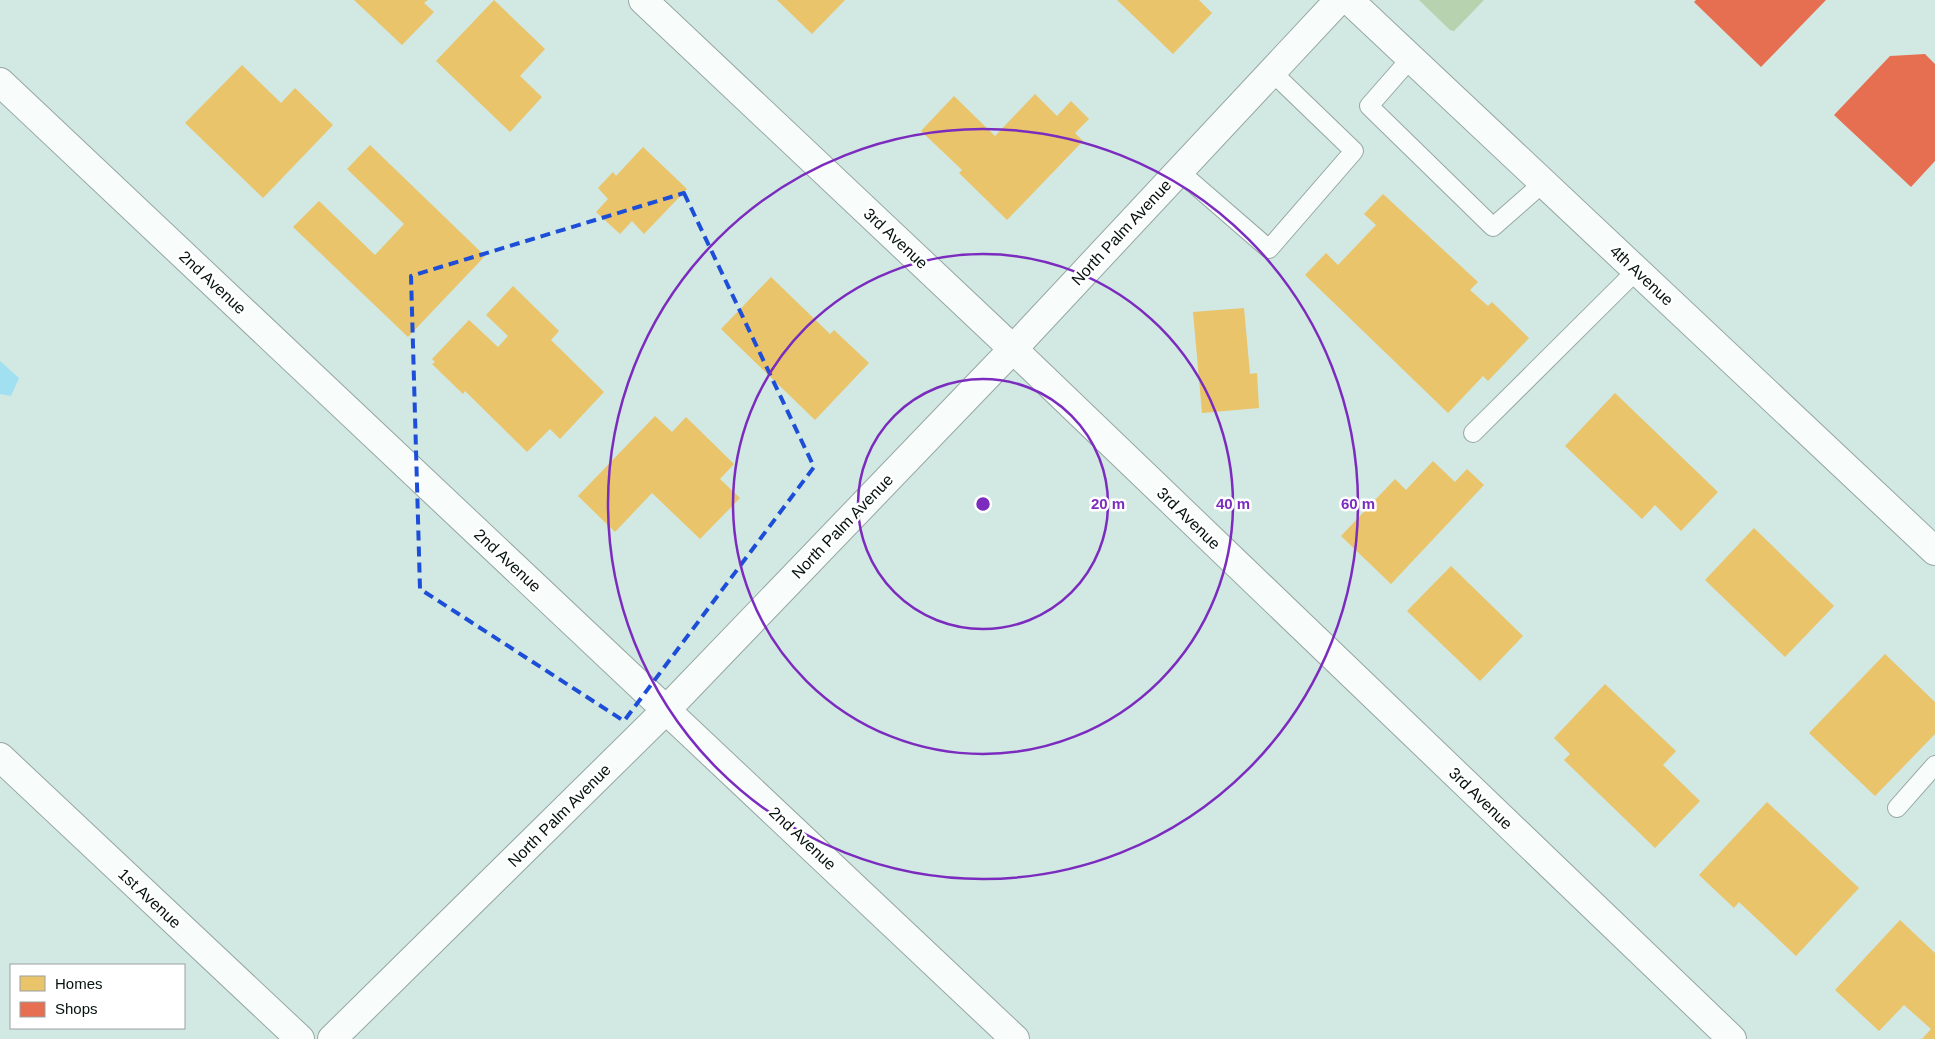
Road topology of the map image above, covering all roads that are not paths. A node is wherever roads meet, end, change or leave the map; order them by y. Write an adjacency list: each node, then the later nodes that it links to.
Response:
1 (643, 0): 10 (street, 3rd Avenue)
2 (1340, 0): 5 (street, North Palm Avenue)
3 (1349, 0): 4 (street, 4th Avenue)
4 (1411, 58): 8 (street, 4th Avenue); 8 (lane)
5 (1272, 72): 7 (street, North Palm Avenue); 7 (lane)
6 (0, 82): 13 (street, 2nd Avenue)
7 (1179, 171): 10 (street, North Palm Avenue)
8 (1543, 183): 9 (street, 4th Avenue)
9 (1636, 270): 11 (lane); 12 (street, 4th Avenue)
10 (1013, 349): 13 (street, North Palm Avenue); 20 (street, 3rd Avenue)
11 (1473, 433)
12 (1935, 551)
13 (667, 709): 18 (street, North Palm Avenue); 19 (street, 2nd Avenue)
14 (0, 757): 17 (street, 1st Avenue)
15 (1935, 765): 16 (lane)
16 (1897, 808)
17 (300, 1039)
18 (332, 1039)
19 (1016, 1039)
20 (1732, 1039)

